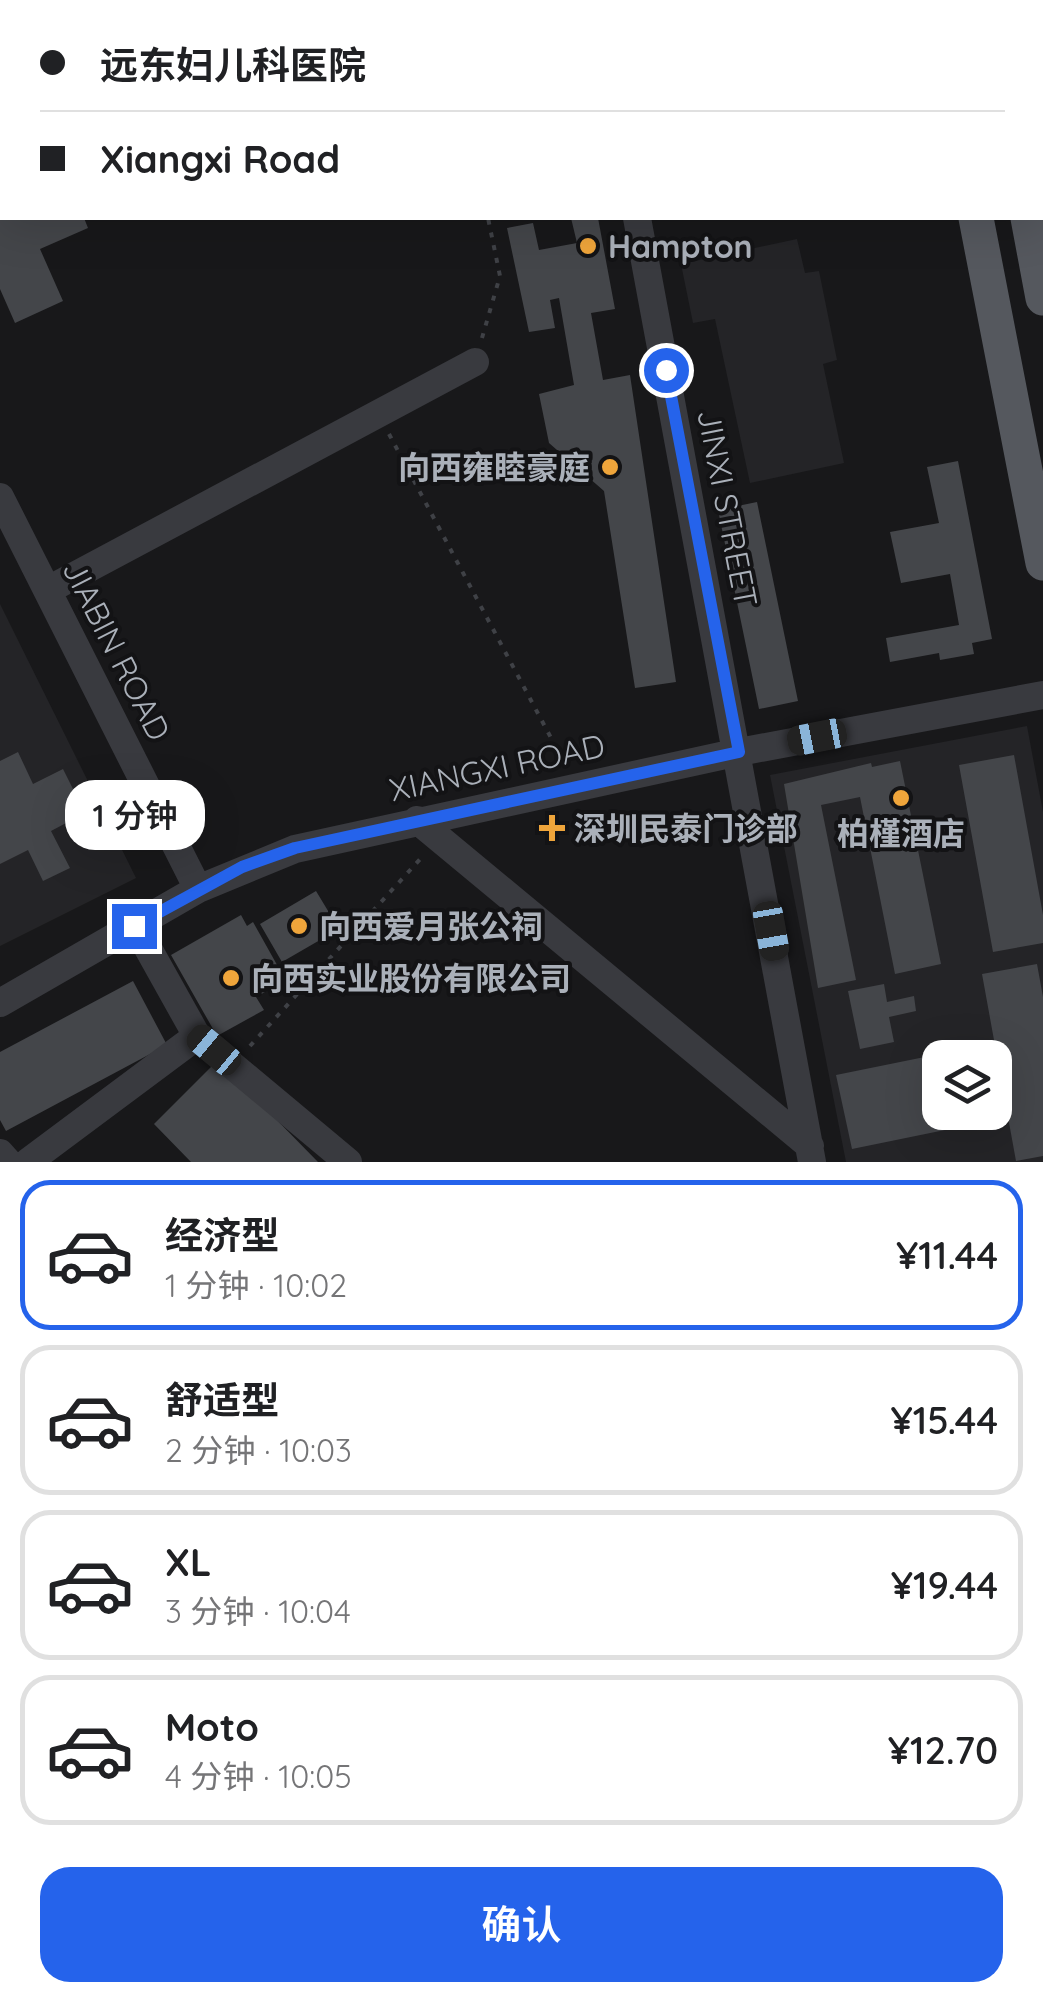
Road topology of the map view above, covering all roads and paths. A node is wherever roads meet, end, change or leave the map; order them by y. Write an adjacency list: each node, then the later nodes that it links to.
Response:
1 (488, 220): 7 (path)
2 (637, 220): 13 (street, JINXI STREET)
3 (976, 220): 10 (main road)
4 (1029, 220): 5 (main road)
5 (1041, 256): 6 (main road)
6 (1043, 298)
7 (474, 362): 8 (street)
8 (378, 412): 11 (street); 14 (path)
9 (0, 497): 11 (street, JIABIN ROAD)
10 (1043, 563)
11 (48, 590): 16 (street, JIABIN ROAD)
12 (1043, 695): 13 (street, XIANGXI ROAD)
13 (739, 752): 14 (street, XIANGXI ROAD); 22 (street, JINXI STREET)
14 (576, 786): 15 (street, XIANGXI ROAD)
15 (428, 829): 16 (street, XIANGXI ROAD); 20 (path); 22 (street)
16 (198, 889): 17 (street, XIANGXI ROAD)
17 (134, 926): 18 (street, XIANGXI ROAD); 19 (street)
18 (0, 1003)
19 (197, 1036): 20 (street); 24 (street)
20 (232, 1065): 25 (street)
21 (0, 1152): 23 (street)
22 (811, 1154)
23 (8, 1162)
24 (28, 1162)
25 (348, 1162)

